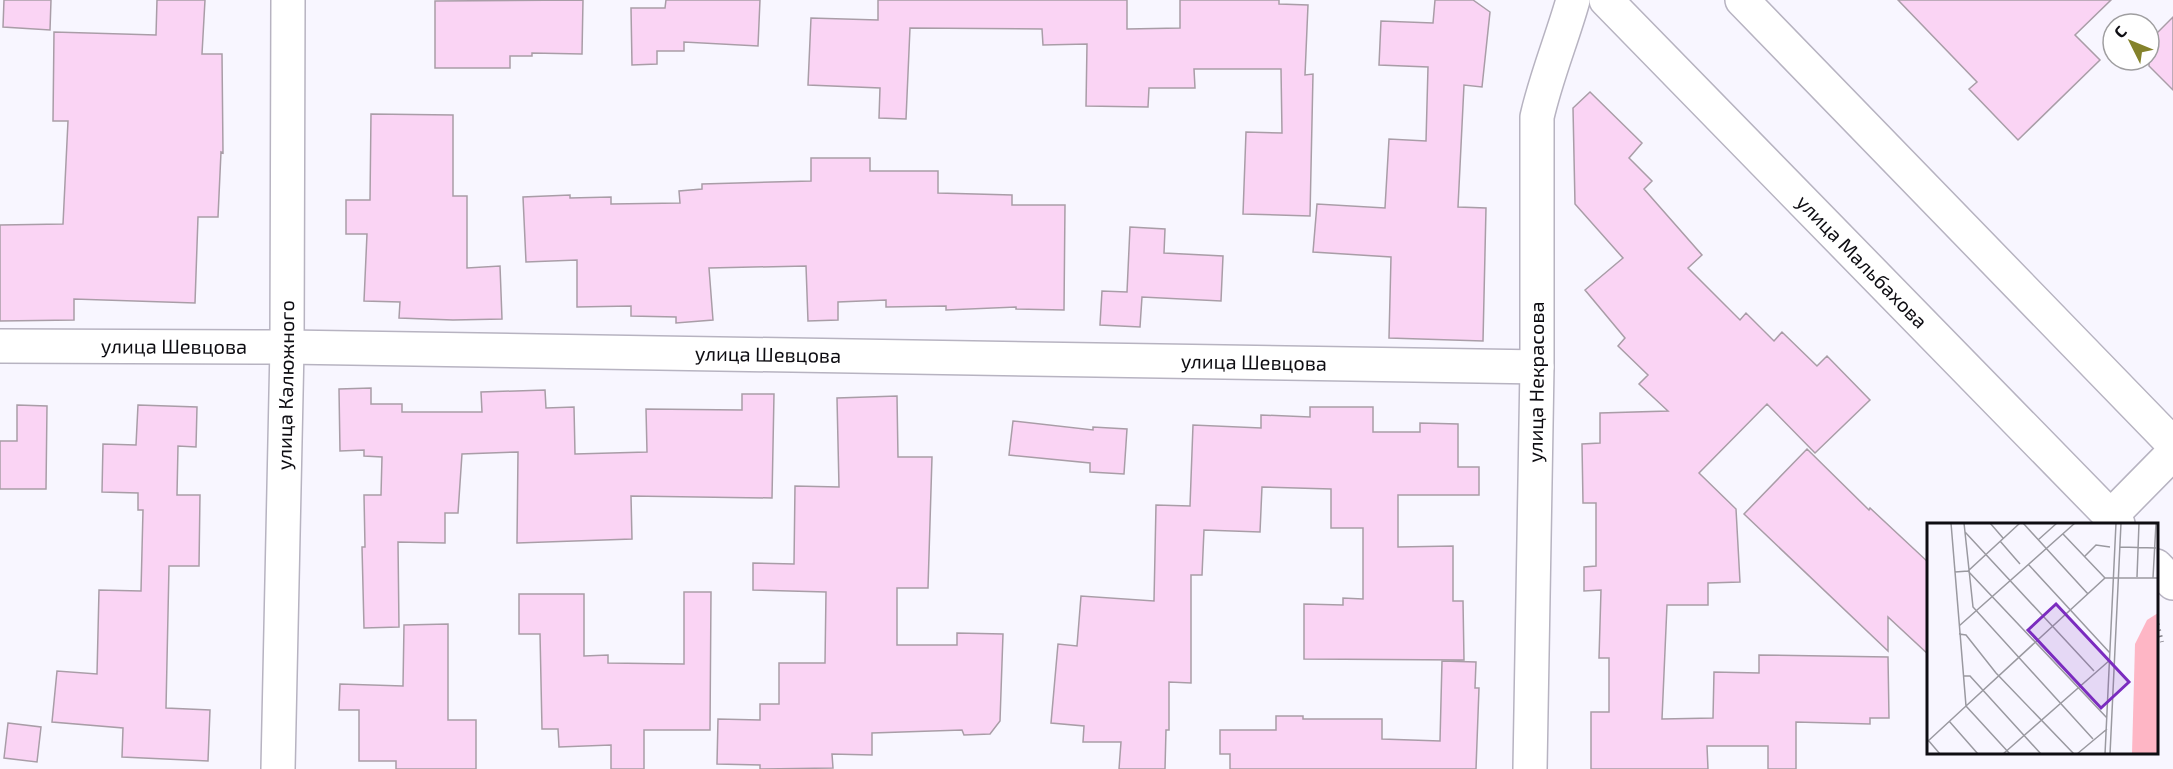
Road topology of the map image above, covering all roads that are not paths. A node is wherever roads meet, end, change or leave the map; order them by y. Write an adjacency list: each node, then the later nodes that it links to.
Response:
1 (288, 0): 6 (street, улица Калюжного)
2 (1573, 0): 7 (street, улица Некрасова)
3 (1606, 0): 10 (street, улица Мальбахова)
4 (1742, 0): 8 (street)
5 (0, 346): 6 (street, улица Шевцова)
6 (286, 347): 7 (street, улица Шевцова); 13 (street, улица Калюжного)
7 (1537, 367): 14 (street, улица Некрасова)
8 (2173, 444)
9 (2173, 453): 10 (street)
10 (2114, 521)
11 (2158, 567): 12 (street)
12 (2173, 583)
13 (278, 769)
14 (1530, 769)

